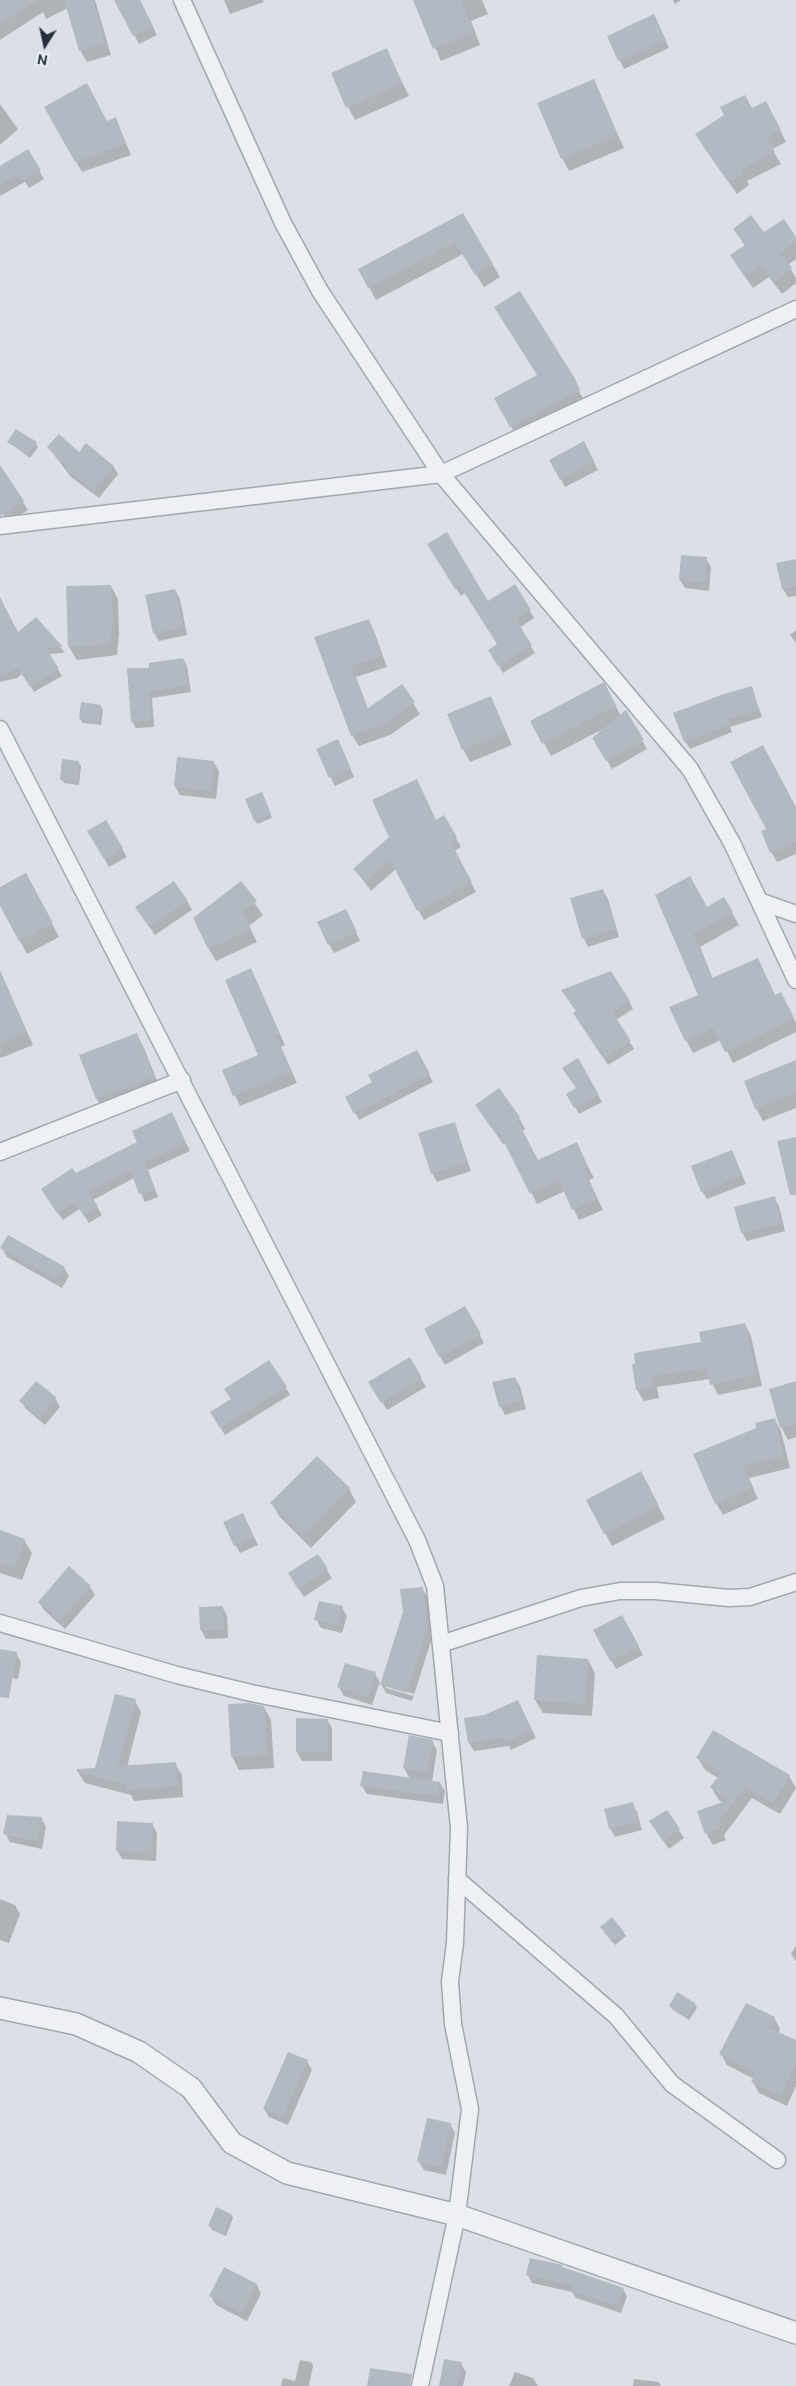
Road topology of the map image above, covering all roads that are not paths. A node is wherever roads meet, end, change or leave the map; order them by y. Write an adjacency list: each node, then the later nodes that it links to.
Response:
1 (182, 0): 3 (street)
2 (796, 309): 3 (street)
3 (441, 474): 4 (street); 6 (street)
4 (0, 526)
5 (0, 729): 9 (street)
6 (759, 901): 7 (street); 8 (street)
7 (796, 914)
8 (796, 980)
9 (182, 1080): 10 (street); 13 (street)
10 (0, 1152)
11 (796, 1582): 13 (street)
12 (0, 1623): 14 (street)
13 (441, 1644): 14 (street)
14 (450, 1733): 15 (street)
15 (457, 1879): 17 (street); 18 (street)
16 (0, 2008): 18 (street)
17 (777, 2160)
18 (457, 2215): 19 (street); 20 (street)
19 (796, 2333)
20 (420, 2386)

